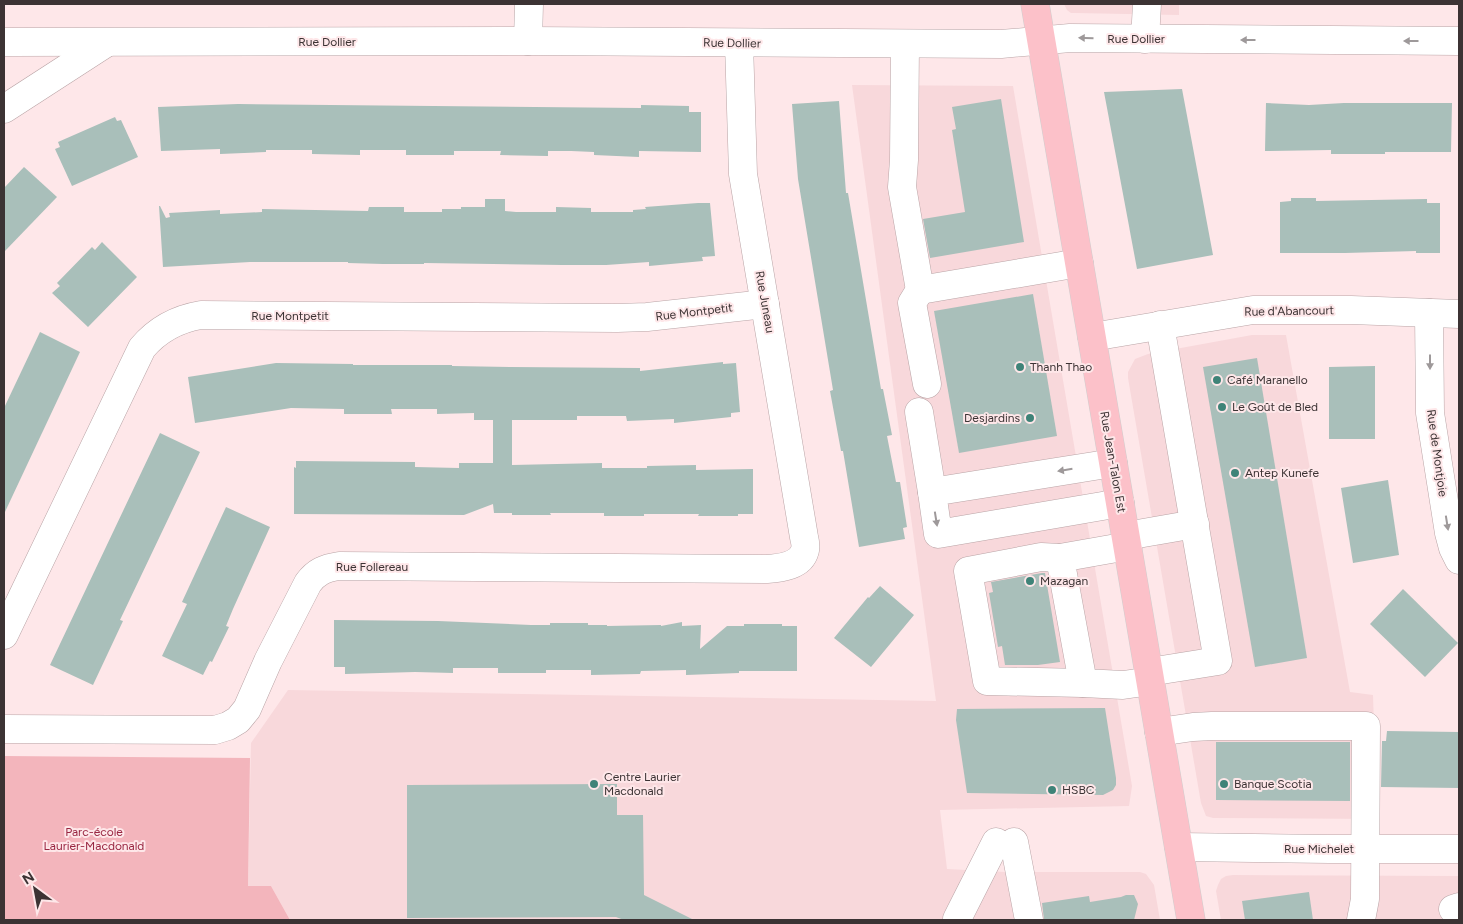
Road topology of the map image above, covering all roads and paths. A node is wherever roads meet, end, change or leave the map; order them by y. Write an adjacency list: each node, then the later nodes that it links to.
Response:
1 (529, 4): 6 (street)
2 (1035, 4): 5 (main road, Rue Jean-Talon Est)
3 (1147, 4): 4 (street)
4 (1145, 39): 5 (street, Rue Dollier, one-way to 5); 7 (street, Rue Dollier, one-way to 4)
5 (1041, 40): 11 (street, Rue Dollier); 13 (main road, Rue Jean-Talon Est)
6 (528, 41): 9 (street, Rue Dollier); 10 (street, Rue Dollier)
7 (1459, 41)
8 (4, 42): 9 (street, Rue Dollier)
9 (106, 42): 12 (street)
10 (739, 43): 11 (street, Rue Dollier); 15 (street, Rue Juneau)
11 (905, 44): 14 (street)
12 (4, 109)
13 (1079, 263): 14 (street); 19 (main road, Rue Jean-Talon Est)
14 (920, 290): 20 (street)
15 (765, 304): 28 (street, Rue Juneau); 30 (street, Rue Montpetit)
16 (1429, 313): 17 (street, Rue d'Abancourt); 18 (street, Rue d'Abancourt); 29 (street, Rue de Montjoie, one-way to 29)
17 (1459, 314)
18 (1160, 325): 19 (street, Rue d'Abancourt); 25 (street)
19 (1092, 337): 22 (main road, Rue Jean-Talon Est)
20 (927, 384)
21 (919, 412): 23 (street)
22 (1113, 463): 23 (street, one-way to 23); 24 (main road, Rue Jean-Talon Est)
23 (932, 492): 24 (street, one-way to 24)
24 (1120, 503): 26 (main road, Rue Jean-Talon Est)
25 (1195, 524): 26 (street); 31 (street)
26 (1127, 541): 27 (street); 31 (main road, Rue Jean-Talon Est)
27 (1060, 558): 32 (street); 32 (street)
28 (800, 559): 33 (street, Rue Follereau)
29 (1459, 560)
30 (4, 635)
31 (1150, 676): 32 (street); 34 (main road, Rue Jean-Talon Est)
32 (1083, 683)
33 (4, 729)
34 (1159, 732): 35 (main road, Rue Jean-Talon Est); 36 (street)
35 (1179, 847): 36 (street, Rue Michelet); 40 (main road, Rue Jean-Talon Est)
36 (1365, 849): 37 (street, Rue Michelet); 41 (street)
37 (1459, 849)
38 (957, 918): 39 (street)
39 (1028, 920)
40 (1191, 920)
41 (1361, 920)

